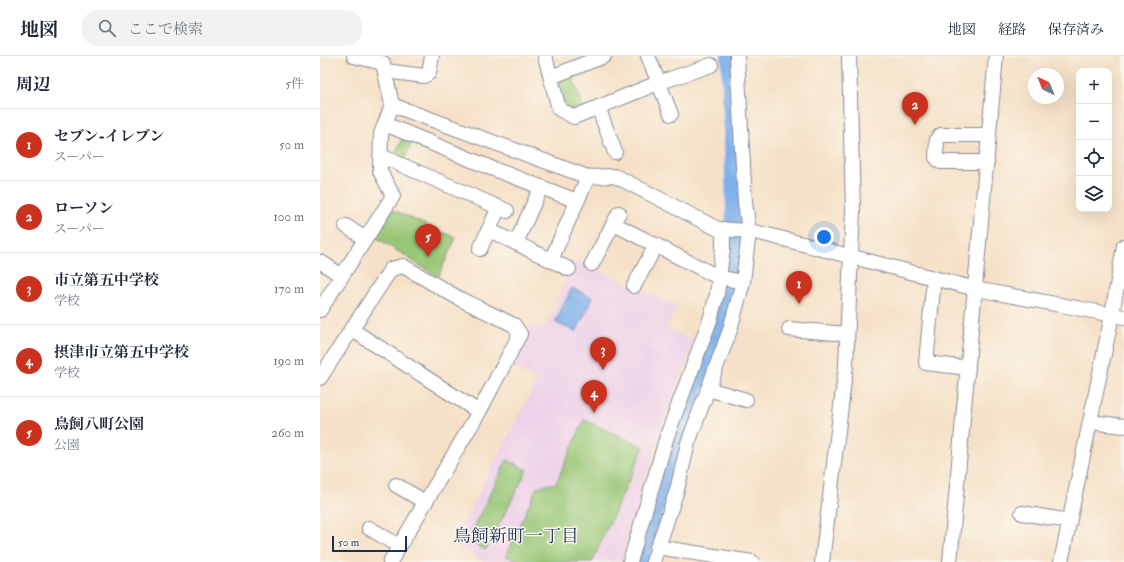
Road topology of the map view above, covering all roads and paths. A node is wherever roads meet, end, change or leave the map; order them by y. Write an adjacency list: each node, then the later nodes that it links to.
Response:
1 (354, 56): 10 (street)
2 (432, 56): 10 (street)
3 (544, 56): 11 (street)
4 (604, 56): 11 (street)
5 (648, 56): 12 (street)
6 (737, 56): 26 (street)
7 (849, 56): 32 (street)
8 (996, 56): 17 (street)
9 (710, 64): 12 (street)
10 (385, 71): 13 (street)
11 (551, 78): 14 (street)
12 (658, 83): 14 (street); 15 (street)
13 (392, 105): 16 (street); 21 (street)
14 (598, 107): 18 (street)
15 (671, 114)
16 (385, 124): 19 (street); 22 (street)
17 (989, 135): 20 (street); 20 (street)
18 (615, 152)
19 (380, 156): 25 (street); 27 (street)
20 (987, 162): 42 (street)
21 (588, 177): 23 (street); 26 (street)
22 (541, 187): 23 (street); 28 (street)
23 (577, 201): 33 (street)
24 (346, 226): 27 (street)
25 (489, 230): 28 (street); 31 (street)
26 (734, 230): 32 (street); 38 (street); 40 (street)
27 (365, 239): 37 (street)
28 (516, 243): 33 (street)
29 (656, 245): 35 (street); 38 (street); 41 (street)
30 (1124, 246): 44 (street)
31 (480, 249)
32 (851, 256): 39 (street); 47 (street)
33 (551, 260): 36 (street)
34 (321, 262): 37 (street)
35 (592, 264)
36 (569, 269)
37 (342, 276): 43 (street)
38 (718, 277): 40 (street); 55 (street)
39 (934, 278): 42 (street); 48 (street)
40 (743, 282): 50 (street)
41 (634, 286)
42 (976, 289): 44 (street); 48 (street)
43 (320, 310)
44 (1118, 316): 53 (street)
45 (351, 329): 49 (street); 52 (street); 52 (street)
46 (789, 329): 47 (street)
47 (847, 334): 68 (street)
48 (968, 368): 69 (street)
49 (320, 378)
50 (708, 389): 51 (street); 56 (street)
51 (746, 400)
52 (479, 412): 58 (street)
53 (1090, 422): 54 (street); 60 (street)
54 (1124, 426)
55 (667, 436): 56 (street); 65 (street)
56 (688, 443): 63 (street)
57 (396, 485): 58 (street)
58 (425, 502): 62 (street)
59 (1022, 513): 60 (street)
60 (1069, 522): 70 (street)
61 (368, 528): 62 (street)
62 (399, 546): 64 (street)
63 (657, 547): 66 (street); 67 (street)
64 (390, 562)
65 (630, 562)
66 (653, 562)
67 (752, 562)
68 (822, 562)
69 (950, 562)
70 (1061, 562)

